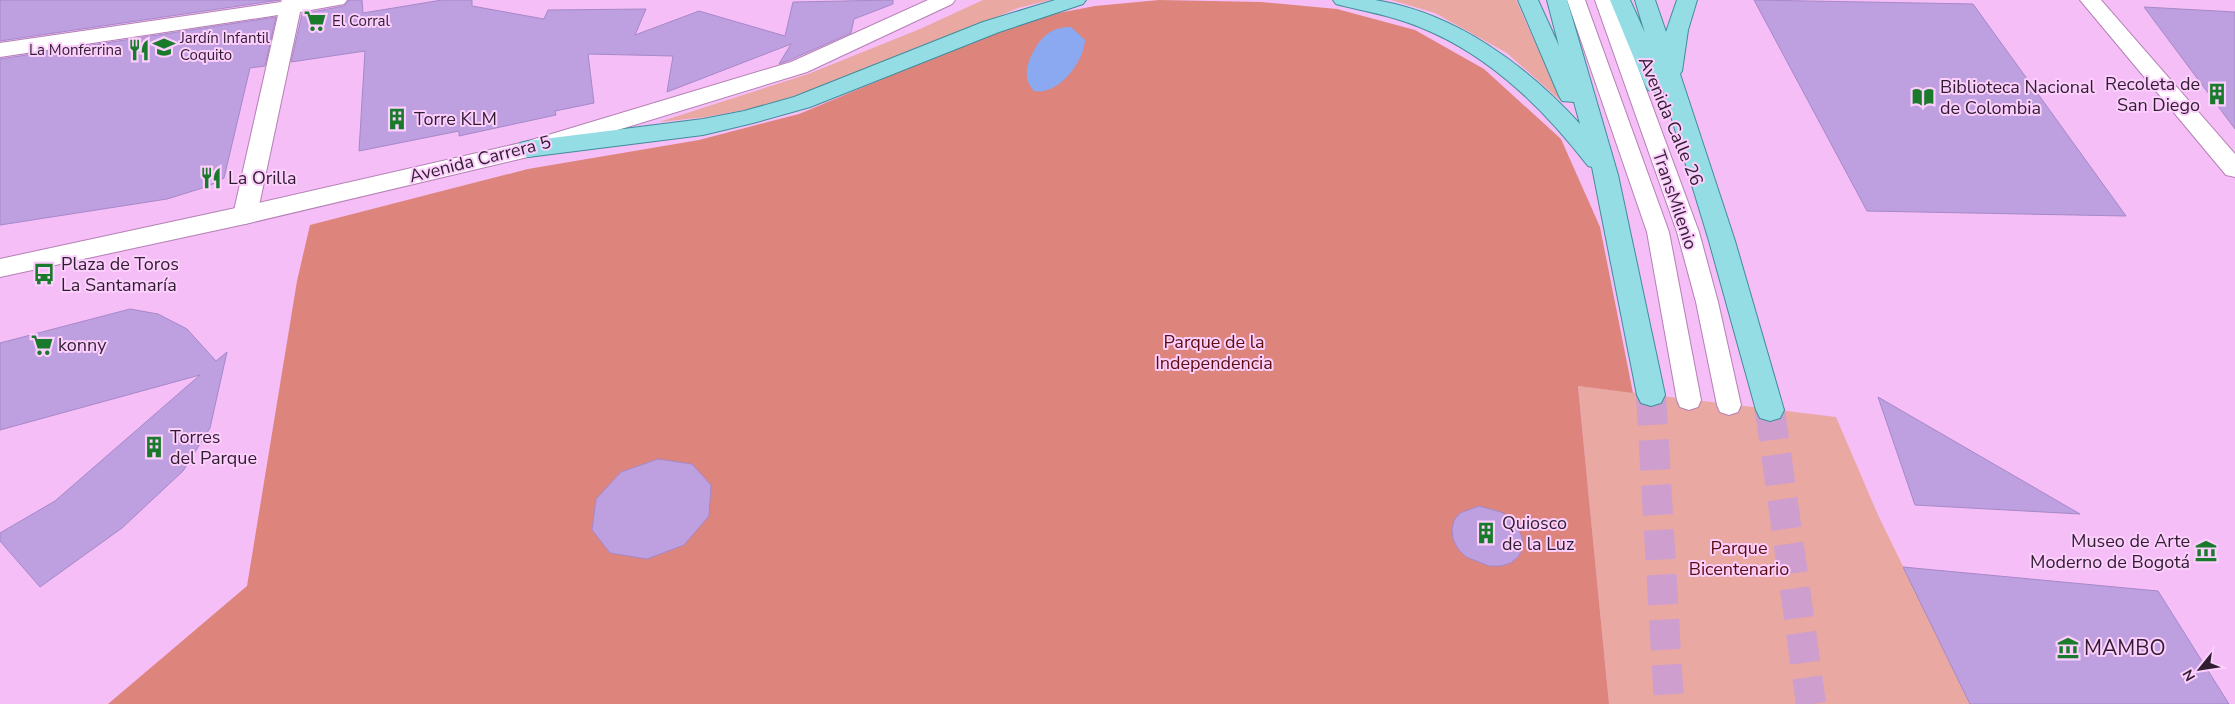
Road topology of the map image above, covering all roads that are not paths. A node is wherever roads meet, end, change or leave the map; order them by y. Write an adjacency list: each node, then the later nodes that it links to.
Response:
1 (337, 0): 13 (street)
2 (945, 0): 16 (street, Avenida Carrera 5)
3 (1076, 0): 16 (main road)
4 (1343, 0): 18 (main road)
5 (1528, 0): 18 (main road)
6 (1557, 0): 18 (main road)
7 (1576, 0): 23 (lane, TransMilenio)
8 (1604, 0): 24 (lane, TransMilenio)
9 (1620, 0): 20 (main road, Avenida Calle 26)
10 (1645, 0): 15 (main road, Avenida Calle 26)
11 (1688, 0): 15 (main road)
12 (2090, 0): 17 (street)
13 (292, 3): 14 (street); 19 (street)
14 (0, 50)
15 (1671, 78): 20 (main road, Avenida Calle 26)
16 (528, 149): 19 (street, Avenida Carrera 5)
17 (2235, 169)
18 (1606, 174): 22 (main road)
19 (245, 215): 21 (street, Avenida Carrera 5)
20 (1722, 241): 25 (main road, Avenida Calle 26)
21 (0, 268)
22 (1651, 395)
23 (1690, 400)
24 (1729, 405)
25 (1770, 410)

